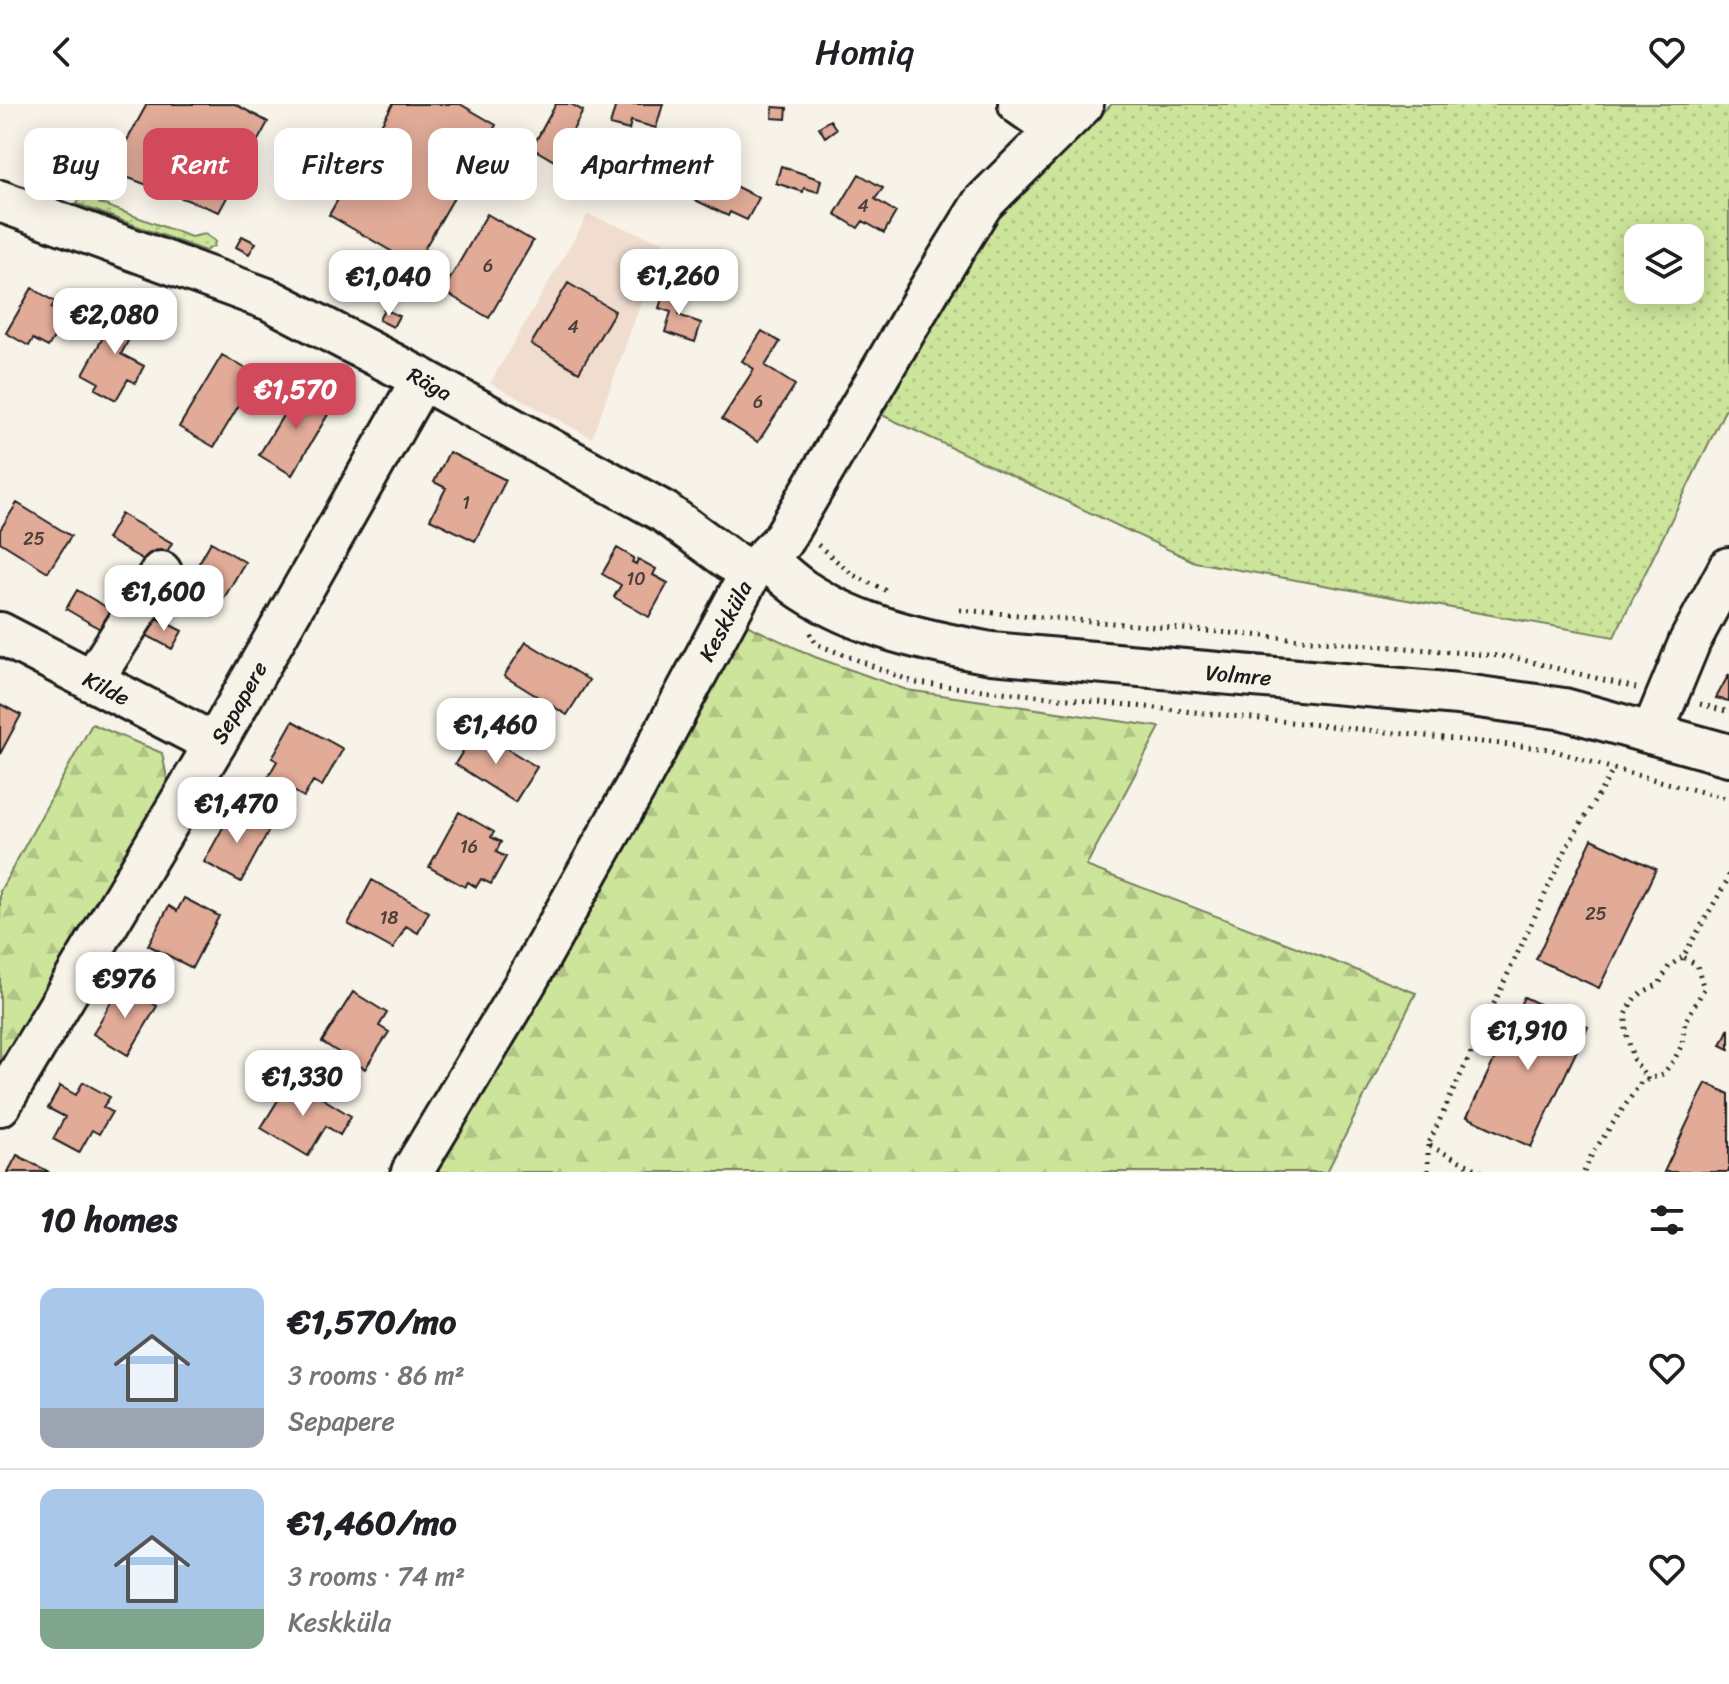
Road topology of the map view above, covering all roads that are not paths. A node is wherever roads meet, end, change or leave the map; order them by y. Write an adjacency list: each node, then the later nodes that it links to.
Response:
1 (1019, 104): 2 (street)
2 (1069, 117): 5 (street, Keskküla)
3 (0, 201): 4 (street, Räga)
4 (422, 379): 5 (street, Räga); 11 (street, Sepapere)
5 (758, 565): 10 (street, Volmre); 14 (street, Keskküla)
6 (1729, 568): 10 (street)
7 (161, 572): 9 (street)
8 (0, 633): 9 (street, Kilde)
9 (92, 681): 11 (street, Kilde)
10 (1652, 733): 12 (street, Volmre)
11 (215, 744): 13 (street, Sepapere)
12 (1729, 755)
13 (0, 1105)
14 (412, 1172)

